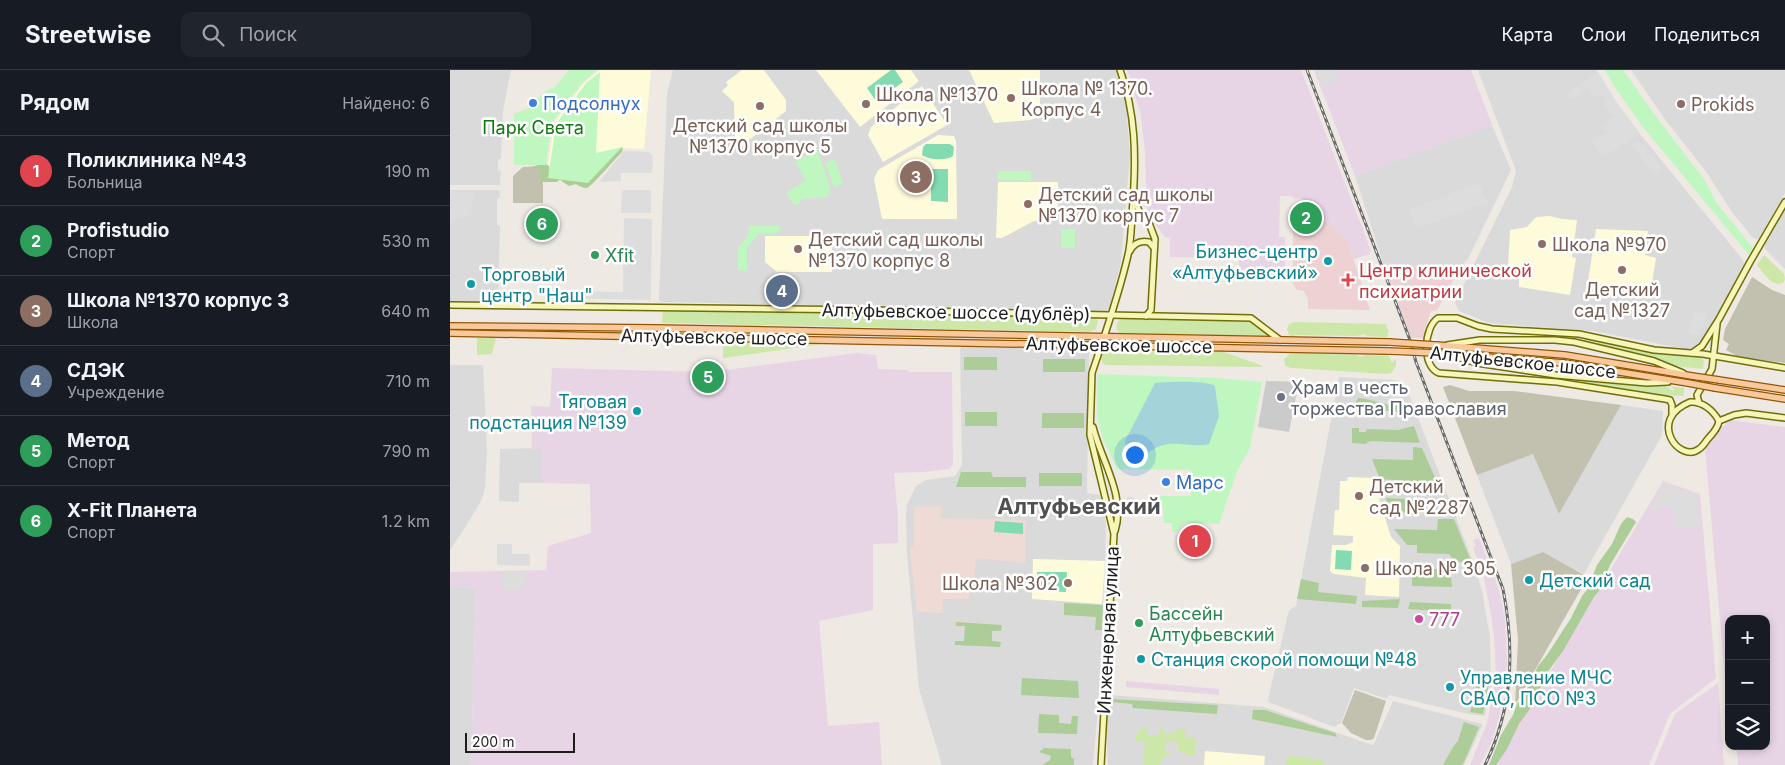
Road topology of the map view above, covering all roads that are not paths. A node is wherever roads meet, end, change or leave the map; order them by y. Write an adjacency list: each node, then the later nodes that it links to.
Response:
1 (1120, 70): 2 (main road, Инженерная улица)
2 (1133, 195): 4 (main road); 5 (main road, Инженерная улица)
3 (1785, 202): 11 (main road)
4 (1156, 250): 5 (main road); 6 (main road)
5 (1129, 253): 8 (main road, Инженерная улица)
6 (1152, 302): 9 (main road); 10 (main road)
7 (450, 304): 8 (main road, Алтуфьевское шоссе (дублёр))
8 (1110, 316): 9 (main road, Алтуфьевское шоссе (дублёр)); 15 (main road, Инженерная улица)
9 (1146, 316): 10 (main road, Алтуфьевское шоссе (дублёр))
10 (1161, 317): 18 (main road, Алтуфьевское шоссе (дублёр))
11 (1719, 319): 24 (main road); 26 (main road)
12 (450, 326): 15 (main road, Алтуфьевское шоссе)
13 (1556, 332): 16 (main road); 17 (main road); 33 (main road)
14 (450, 333): 21 (main road, Алтуфьевское шоссе)
15 (1104, 336): 18 (main road, Алтуфьевское шоссе); 21 (main road, Инженерная улица)
16 (1592, 337): 17 (main road); 24 (main road)
17 (1571, 338): 19 (main road); 20 (main road)
18 (1280, 340): 22 (main road, Алтуфьевское шоссе, bridge)
19 (1555, 340): 20 (main road); 22 (main road)
20 (1585, 344): 30 (main road)
21 (1101, 345): 23 (main road, Алтуфьевское шоссе, bridge); 39 (main road, Инженерная улица)
22 (1439, 345): 30 (main road, Алтуфьевское шоссе)
23 (1439, 353): 29 (main road); 34 (main road, Алтуфьевское шоссе)
24 (1689, 353): 25 (main road)
25 (1703, 354): 26 (main road); 27 (main road)
26 (1715, 356): 27 (main road); 28 (main road)
27 (1712, 368): 38 (main road)
28 (1785, 368)
29 (1556, 375): 31 (main road); 32 (main road)
30 (1689, 375): 36 (main road, Алтуфьевское шоссе, bridge)
31 (1587, 378): 32 (main road); 34 (main road)
32 (1570, 380): 33 (main road); 35 (main road)
33 (1552, 382): 35 (main road)
34 (1685, 383): 37 (main road, Алтуфьевское шоссе, bridge)
35 (1591, 387): 40 (main road)
36 (1785, 390)
37 (1785, 399)
38 (1700, 403): 40 (main road); 42 (main road)
39 (1091, 412): 43 (main road, Инженерная улица); 43 (main road, Инженерная улица)
40 (1672, 414): 42 (main road)
41 (1785, 418): 42 (main road)
42 (1719, 421)
43 (1114, 534): 44 (main road, Инженерная улица)
44 (1101, 765)

